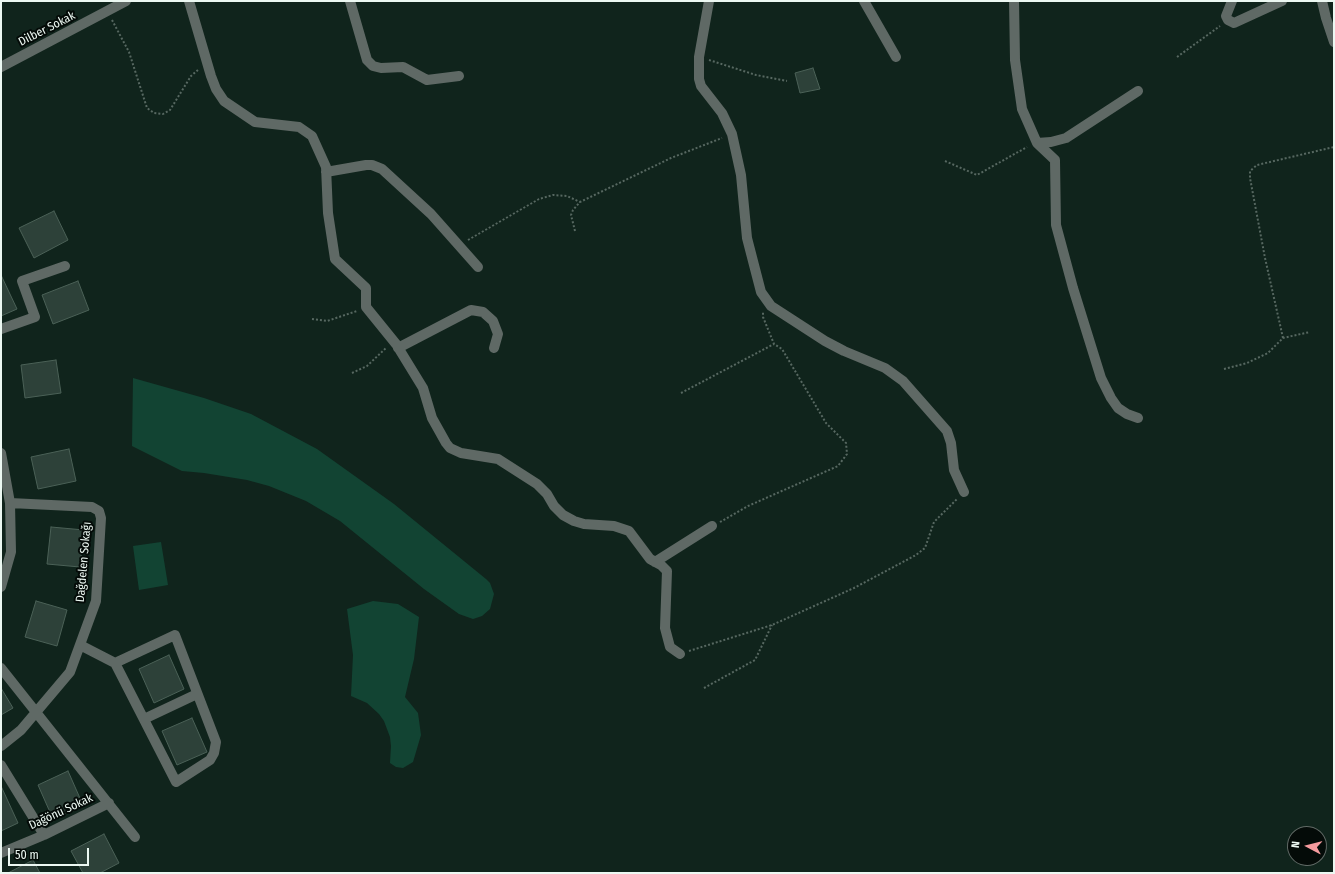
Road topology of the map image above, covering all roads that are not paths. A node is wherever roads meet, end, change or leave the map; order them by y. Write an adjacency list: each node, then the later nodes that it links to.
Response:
1 (126, 1): 12 (street, Dilber Sokak)
2 (189, 1): 16 (street)
3 (350, 1): 13 (street)
4 (709, 1): 24 (street)
5 (864, 1): 11 (street)
6 (1014, 1): 15 (street)
7 (1232, 1): 8 (street)
8 (1282, 1)
9 (1322, 1): 10 (street)
10 (1334, 42)
11 (896, 57)
12 (1, 67)
13 (459, 76)
14 (1138, 90): 15 (street)
15 (1037, 143): 22 (street)
16 (326, 172): 18 (street); 20 (street)
17 (65, 266): 19 (street)
18 (478, 267)
19 (1, 329)
20 (397, 346): 21 (street); 27 (street)
21 (494, 348)
22 (1138, 418)
23 (1, 453): 25 (street)
24 (964, 492)
25 (10, 503): 28 (street); 29 (street, Dağdelen Sokağı)
26 (712, 526): 27 (street)
27 (656, 562): 30 (street)
28 (1, 587)
29 (80, 645): 31 (street); 34 (street, Dağdelen Sokağı)
30 (680, 654)
31 (115, 663): 33 (street); 35 (street)
32 (1, 668): 34 (street)
33 (197, 694): 35 (street); 35 (street)
34 (37, 711): 36 (street, Dağdelen Sokağı); 38 (street)
35 (144, 719)
36 (1, 746)
37 (1, 765): 39 (street)
38 (109, 803): 39 (street, Dağönü Sokak); 40 (street)
39 (44, 835): 41 (street, Dağönü Sokak)
40 (135, 837)
41 (1, 853)

